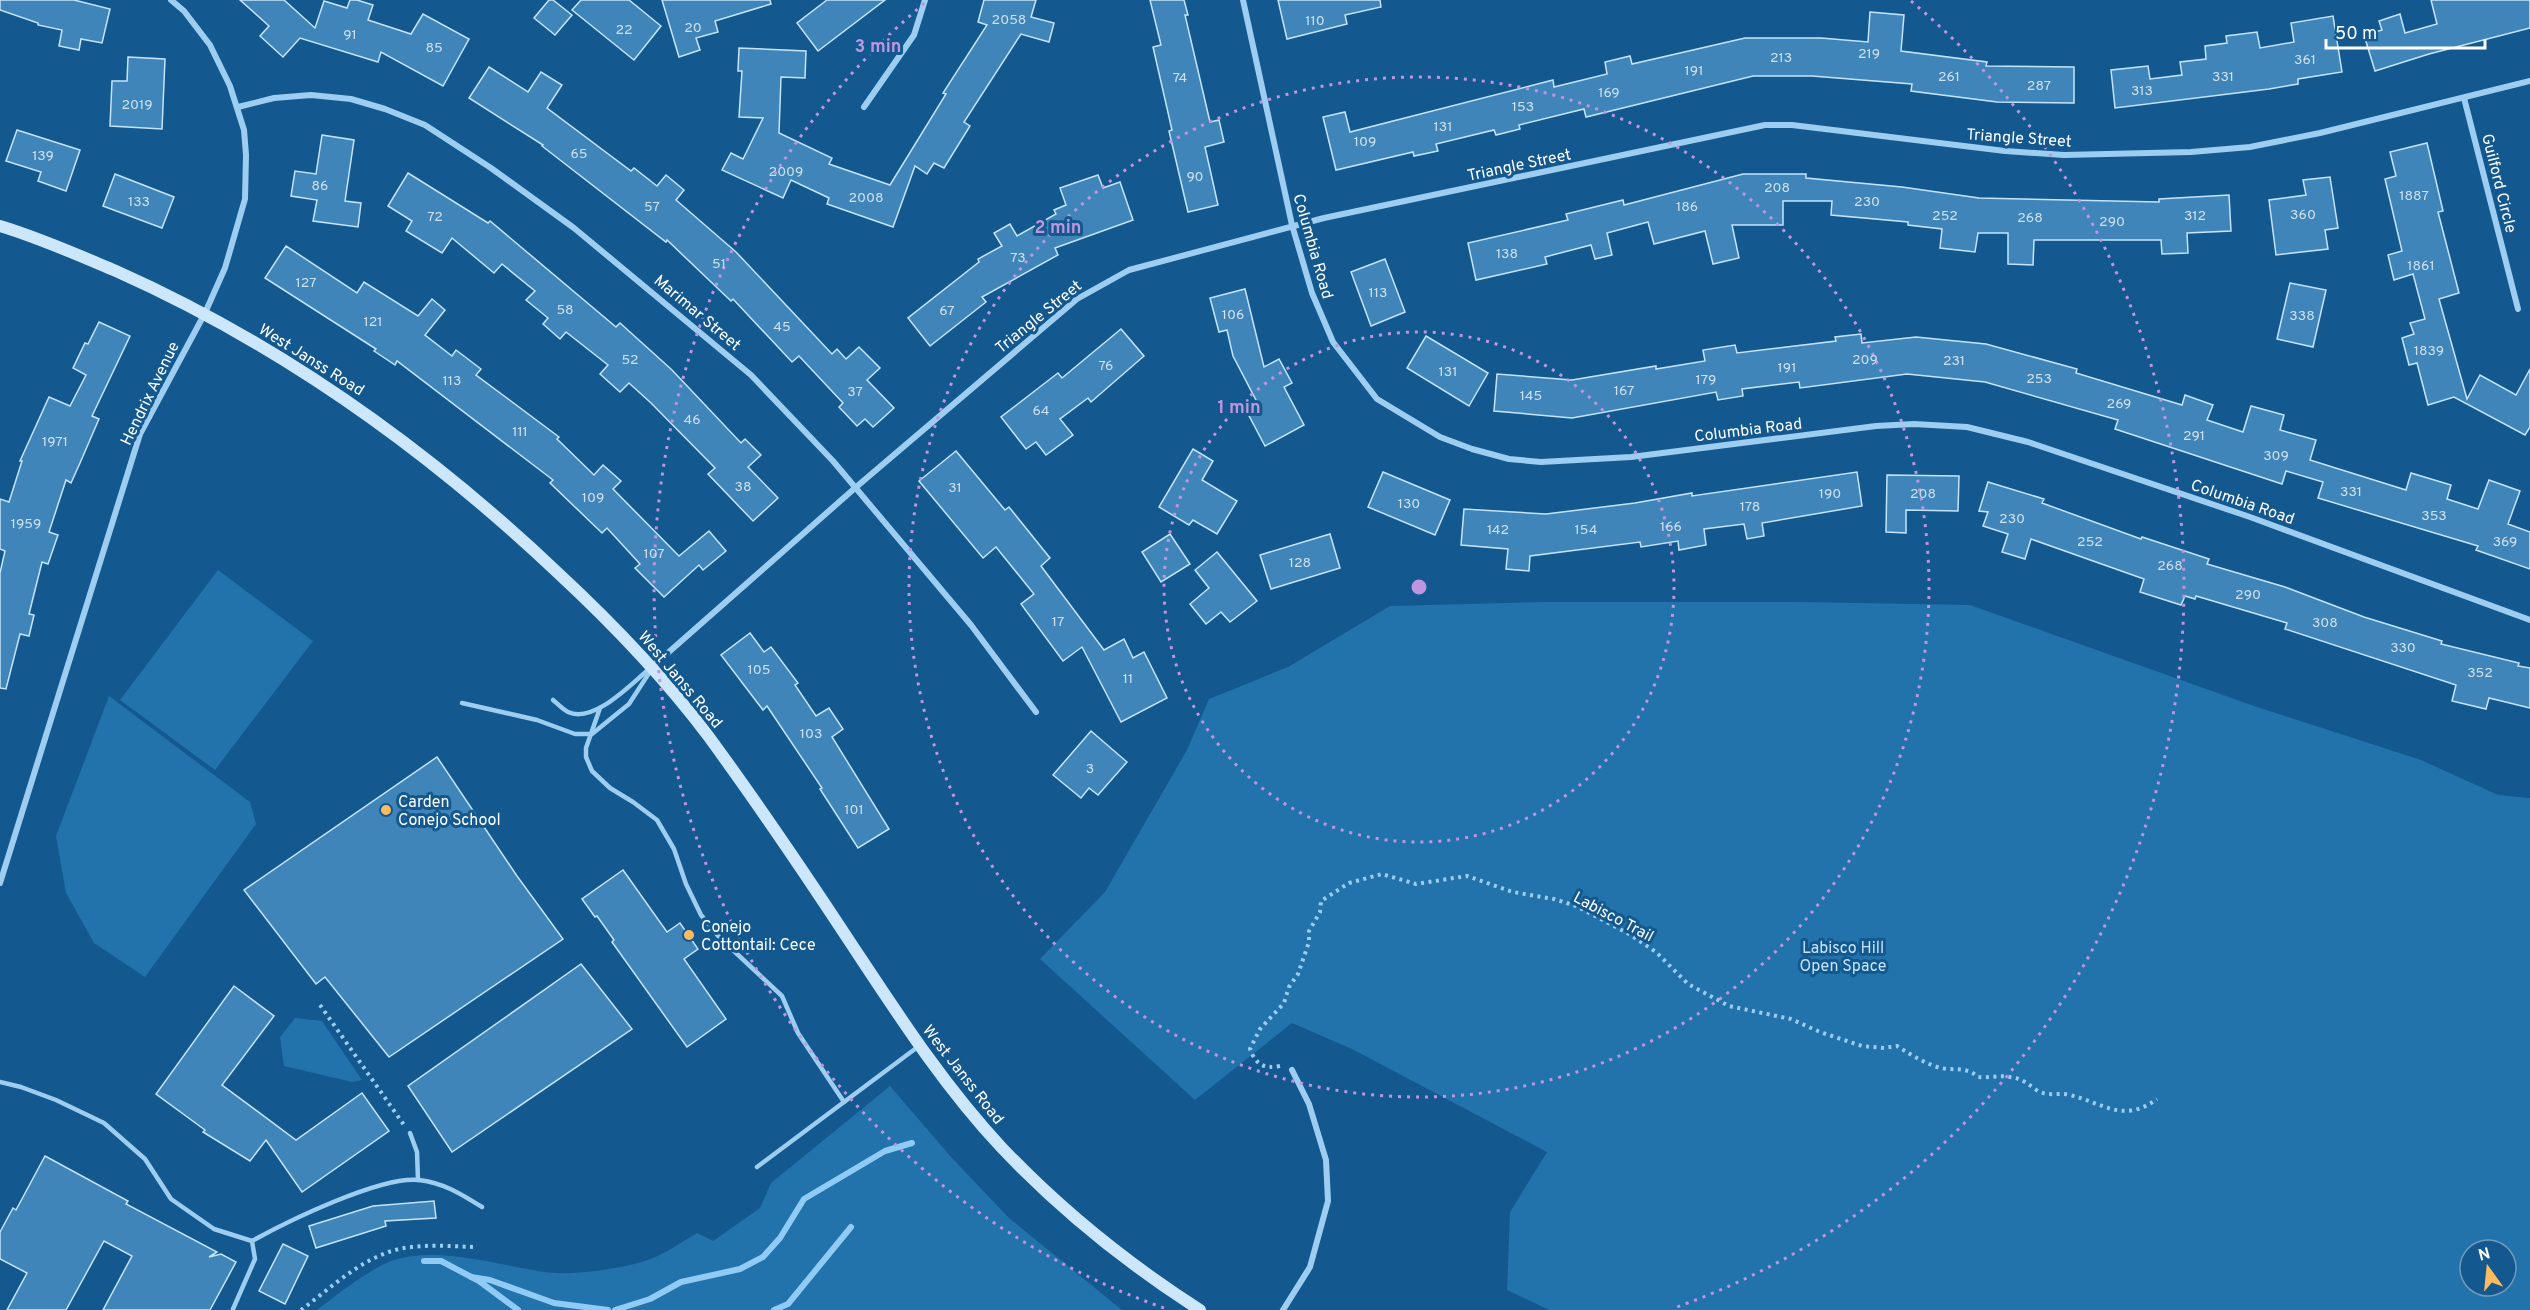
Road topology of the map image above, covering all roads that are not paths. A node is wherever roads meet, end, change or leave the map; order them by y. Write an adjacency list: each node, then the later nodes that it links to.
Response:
1 (171, 0): 6 (street, Hendrix Avenue)
2 (925, 0): 7 (street)
3 (1243, 0): 8 (street, Columbia Road)
4 (2530, 81): 5 (street, Triangle Street)
5 (2464, 98): 8 (street, Triangle Street); 10 (street, Guilford Circle)
6 (238, 107): 11 (street, Hendrix Avenue); 12 (street, Marimar Street)
7 (864, 107)
8 (1292, 225): 12 (street, Triangle Street); 13 (street, Columbia Road)
9 (0, 226): 11 (main road, West Janss Road)
10 (2518, 309)
11 (204, 314): 14 (main road, West Janss Road); 20 (street, Hendrix Avenue)
12 (855, 488): 14 (street, Triangle Street); 18 (street, Marimar Street)
13 (2530, 620)
14 (653, 666): 17 (lane); 19 (lane); 21 (main road, West Janss Road)
15 (553, 699): 17 (lane)
16 (462, 703): 19 (lane)
17 (600, 708): 19 (lane)
18 (1036, 712)
19 (592, 734): 24 (lane)
20 (0, 883)
21 (919, 1046): 24 (lane); 31 (main road, West Janss Road)
22 (1292, 1070): 32 (street)
23 (0, 1082): 29 (lane)
24 (844, 1102): 26 (lane)
25 (410, 1133): 27 (lane)
26 (757, 1167)
27 (417, 1180): 28 (lane); 29 (lane)
28 (482, 1207)
29 (252, 1241): 30 (lane)
30 (233, 1309)
31 (1200, 1310)
32 (1283, 1310)

